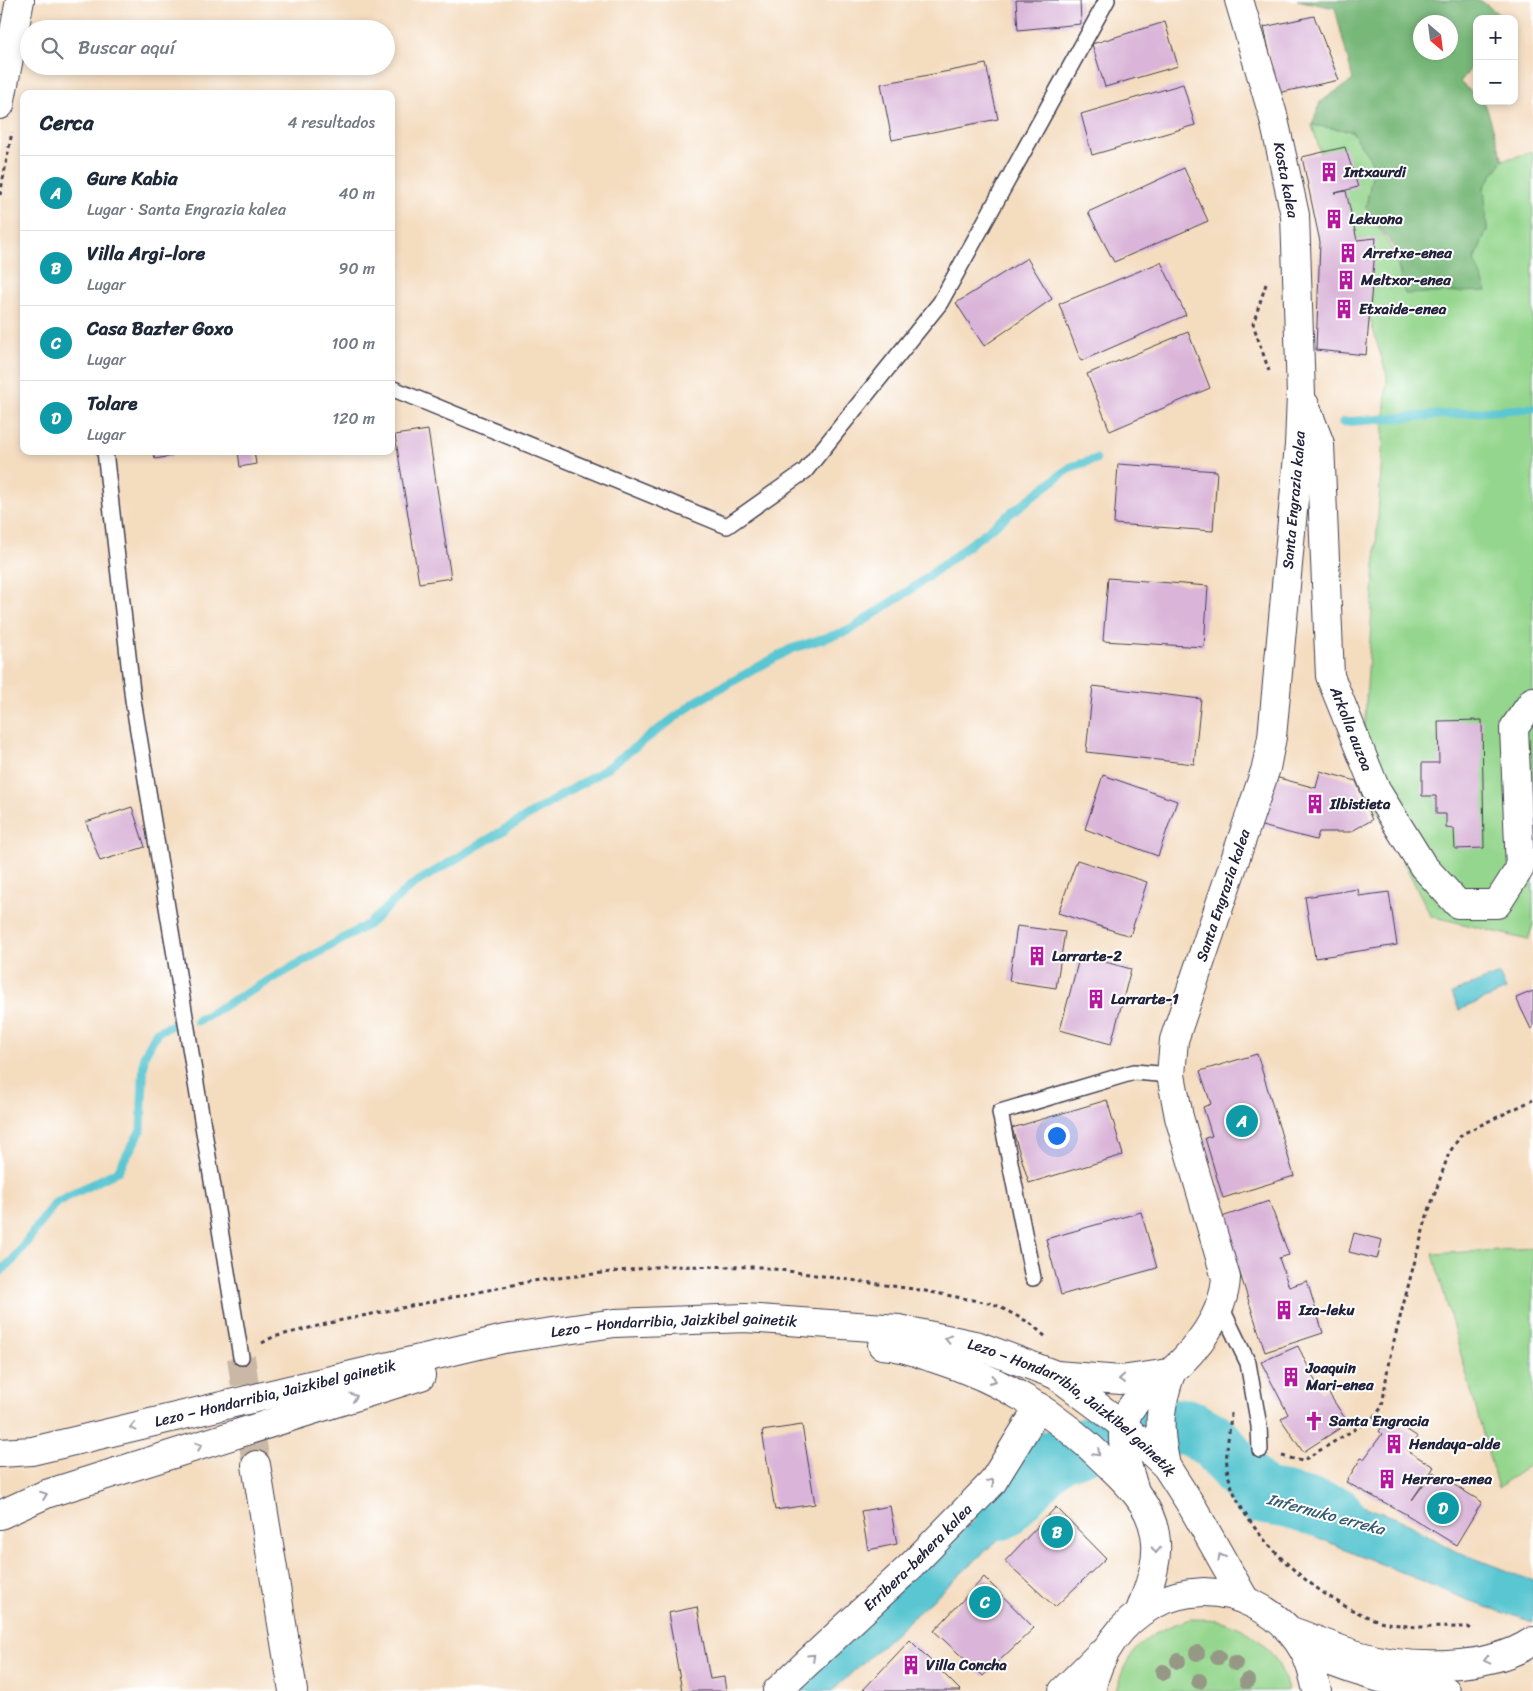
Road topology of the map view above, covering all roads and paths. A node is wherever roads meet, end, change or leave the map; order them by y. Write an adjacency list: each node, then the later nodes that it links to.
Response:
1 (20, 0): 4 (street)
2 (1106, 0): 7 (lane)
3 (1240, 0): 8 (street, Kosta kalea)
4 (0, 105)
5 (1267, 282): 6 (path)
6 (1269, 372)
7 (395, 390)
8 (1300, 395): 10 (street, Arkolla auzoa); 11 (street, Santa Engrazia kalea)
9 (105, 455): 15 (lane)
10 (1533, 701)
11 (1171, 1075): 13 (lane); 14 (street, Santa Engrazia kalea)
12 (1533, 1100): 21 (path)
13 (1032, 1278)
14 (1221, 1307): 16 (street, Santa Engrazia kalea); 21 (lane)
15 (241, 1357)
16 (1171, 1373): 17 (street, one-way to 17); 19 (street); 24 (street)
17 (1056, 1375): 19 (street, Lezo – Hondarribia, Jaizkibel gainetik); 22 (street, Lezo – Hondarribia, Jaizkibel gainetik, one-way to 22)
18 (1049, 1414): 25 (street, Lezo – Hondarribia, Jaizkibel gainetik, one-way to 25); 26 (street, Lezo – Hondarribia, Jaizkibel gainetik, one-way to 18); 35 (street, Erribera-behera kalea, one-way to 18)
19 (1126, 1419): 24 (street, Lezo – Hondarribia, Jaizkibel gainetik); 25 (street)
20 (1230, 1426): 33 (path)
21 (1260, 1450)
22 (0, 1453)
23 (256, 1465): 34 (street)
24 (1171, 1474): 27 (street, Lezo – Hondarribia, Jaizkibel gainetik, one-way to 24)
25 (1140, 1497): 28 (street, Lezo – Hondarribia, Jaizkibel gainetik, one-way to 28)
26 (0, 1515)
27 (1245, 1600): 28 (street); 29 (street)
28 (1140, 1611): 31 (street)
29 (1289, 1630): 32 (street); 33 (street)
30 (1532, 1642): 33 (street, one-way to 33)
31 (1105, 1648): 36 (street); 37 (street)
32 (1304, 1651): 38 (street); 39 (street)
33 (1477, 1662)
34 (293, 1691)
35 (777, 1691)
36 (1063, 1691)
37 (1091, 1691)
38 (1317, 1691)
39 (1446, 1691)

